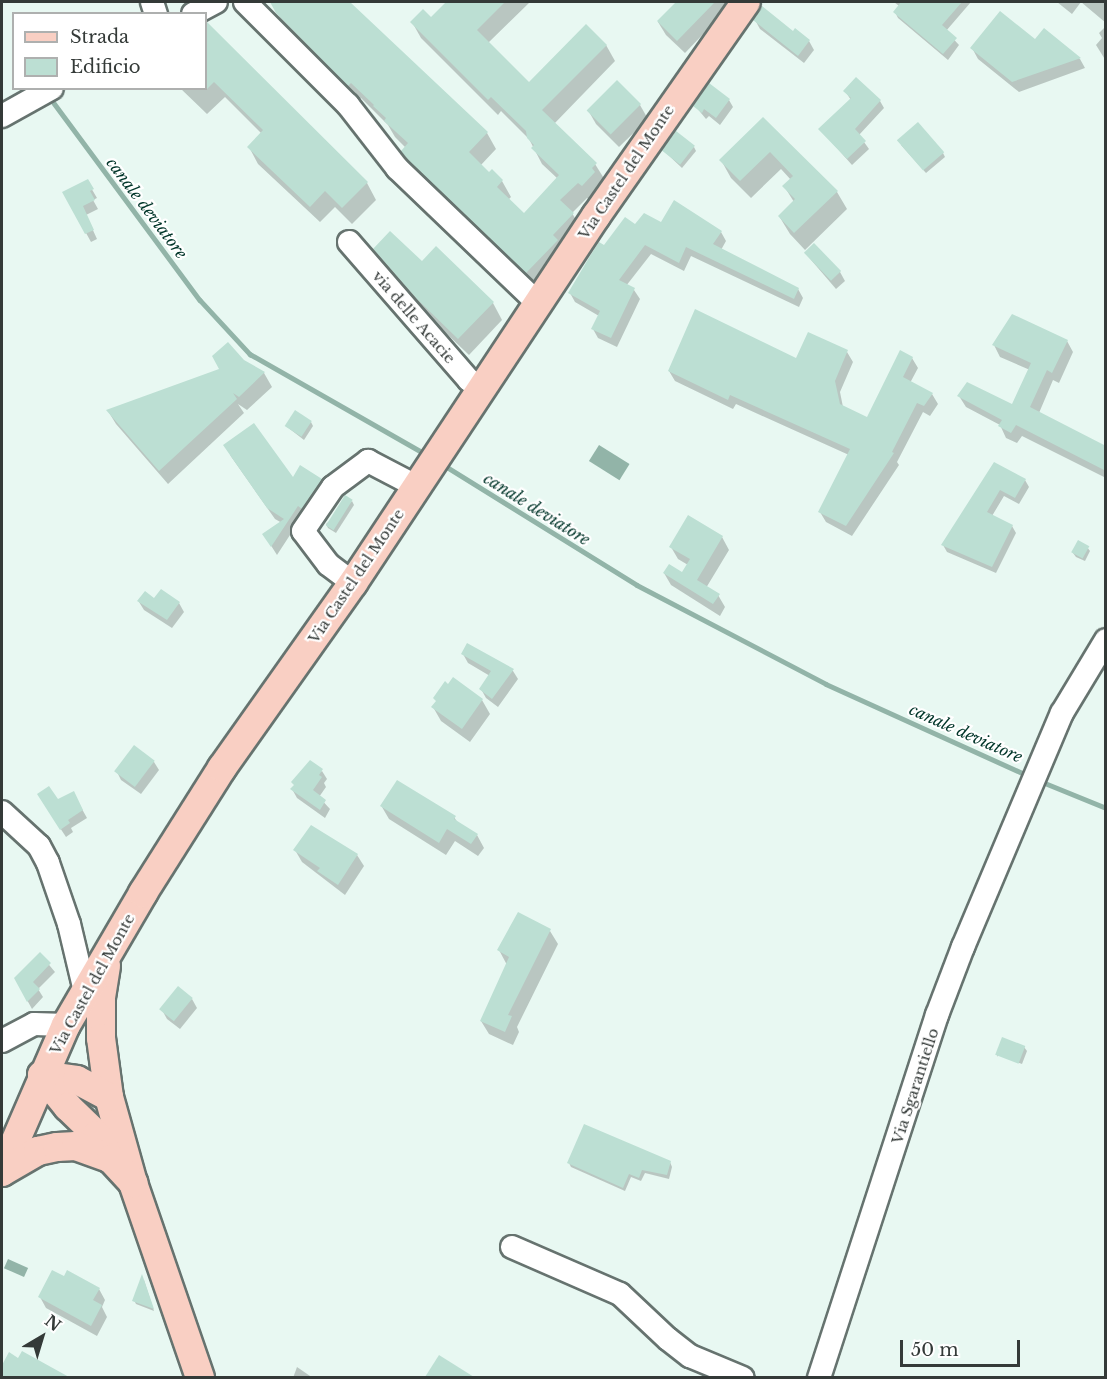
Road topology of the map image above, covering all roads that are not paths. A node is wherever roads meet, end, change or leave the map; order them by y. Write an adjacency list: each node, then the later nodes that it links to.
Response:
1 (216, 2): 4 (street)
2 (245, 2): 8 (street)
3 (746, 2): 8 (main road, Via Castel del Monte)
4 (197, 12)
5 (48, 90): 6 (street)
6 (2, 116)
7 (349, 242): 9 (street, via delle Acacie)
8 (538, 303): 9 (main road, Via Castel del Monte)
9 (482, 388): 10 (main road, Via Castel del Monte)
10 (429, 468): 11 (main road, Via Castel del Monte); 11 (street)
11 (353, 583): 14 (main road, Via Castel del Monte)
12 (1106, 640): 26 (street, Via Sgarantiello)
13 (2, 812): 15 (street)
14 (109, 951): 15 (main road, Via Castel del Monte); 19 (main road)
15 (86, 991): 16 (main road, Via Castel del Monte)
16 (66, 1025): 17 (street); 18 (main road, Via Castel del Monte)
17 (2, 1041)
18 (42, 1075): 19 (main road); 20 (main road); 21 (main road, Via Castel del Monte)
19 (110, 1098): 22 (main road)
20 (111, 1159): 21 (main road); 22 (main road)
21 (2, 1172)
22 (133, 1183): 24 (main road)
23 (512, 1248): 25 (street)
24 (200, 1377)
25 (743, 1377)
26 (819, 1377)

